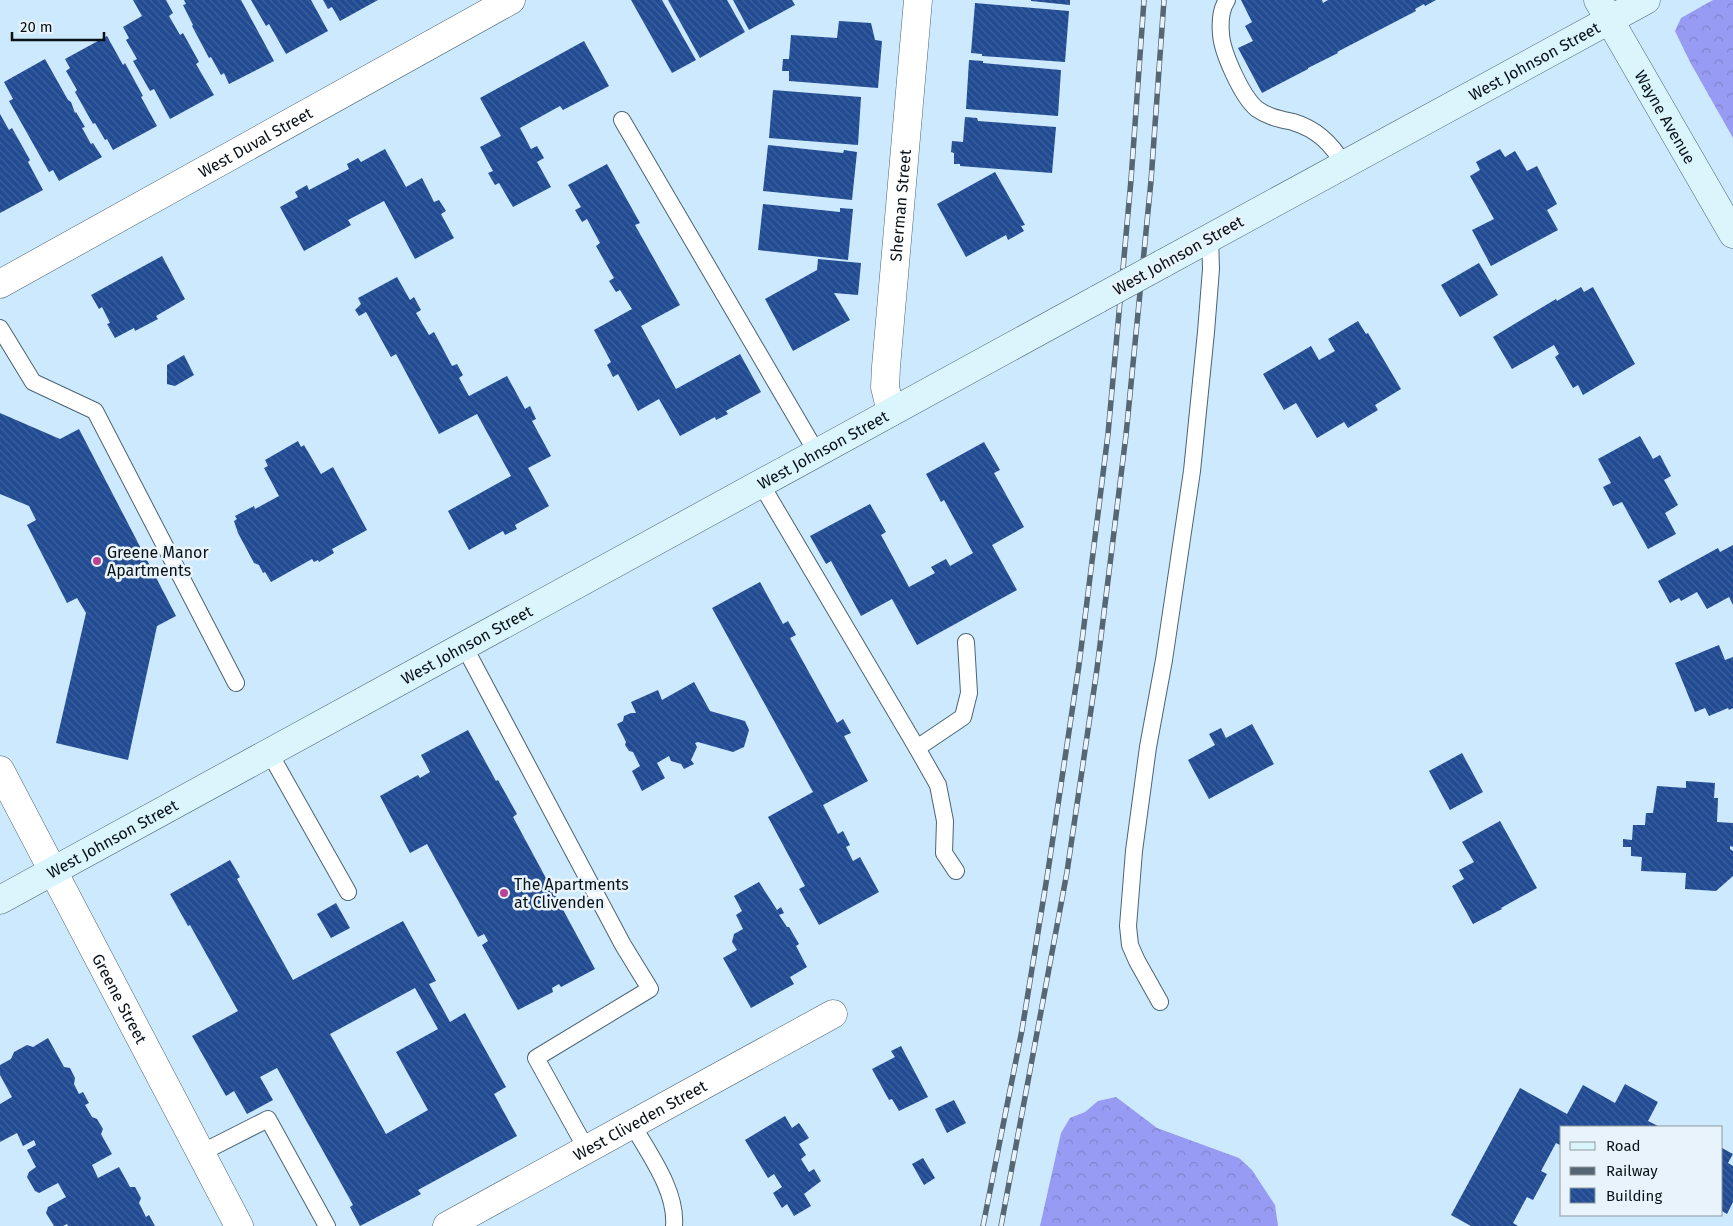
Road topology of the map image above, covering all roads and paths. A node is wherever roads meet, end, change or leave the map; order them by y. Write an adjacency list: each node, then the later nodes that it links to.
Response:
1 (512, 0): 10 (street, West Duval Street)
2 (918, 0): 12 (street, Sherman Street)
3 (1227, 0): 7 (lane)
4 (1646, 0): 5 (street, West Johnson Street)
5 (1604, 10): 7 (street, West Johnson Street); 8 (street, Wayne Avenue)
6 (622, 120): 13 (lane)
7 (1344, 165): 9 (street, West Johnson Street)
8 (1733, 234)
9 (1210, 237): 12 (street, West Johnson Street, bridge); 25 (lane)
10 (0, 284)
11 (0, 328): 17 (lane)
12 (891, 412): 13 (street, West Johnson Street)
13 (817, 453): 14 (street, West Johnson Street)
14 (761, 484): 16 (street, West Johnson Street); 18 (lane)
15 (966, 642): 18 (lane)
16 (464, 646): 19 (street, West Johnson Street); 28 (lane)
17 (236, 683)
18 (917, 748): 22 (lane)
19 (268, 752): 21 (street, West Johnson Street); 23 (lane)
20 (0, 770): 21 (street, Greene Street)
21 (53, 871): 24 (street, West Johnson Street); 29 (street, Greene Street)
22 (956, 871)
23 (348, 892)
24 (0, 900)
25 (1160, 1002)
26 (833, 1014): 27 (street, West Cliveden Street)
27 (632, 1124): 28 (street, West Cliveden Street); 33 (lane)
28 (587, 1150): 32 (street, West Cliveden Street)
29 (201, 1154): 30 (street, Greene Street); 31 (lane)
30 (239, 1226)
31 (327, 1226)
32 (447, 1226)
33 (674, 1226)

